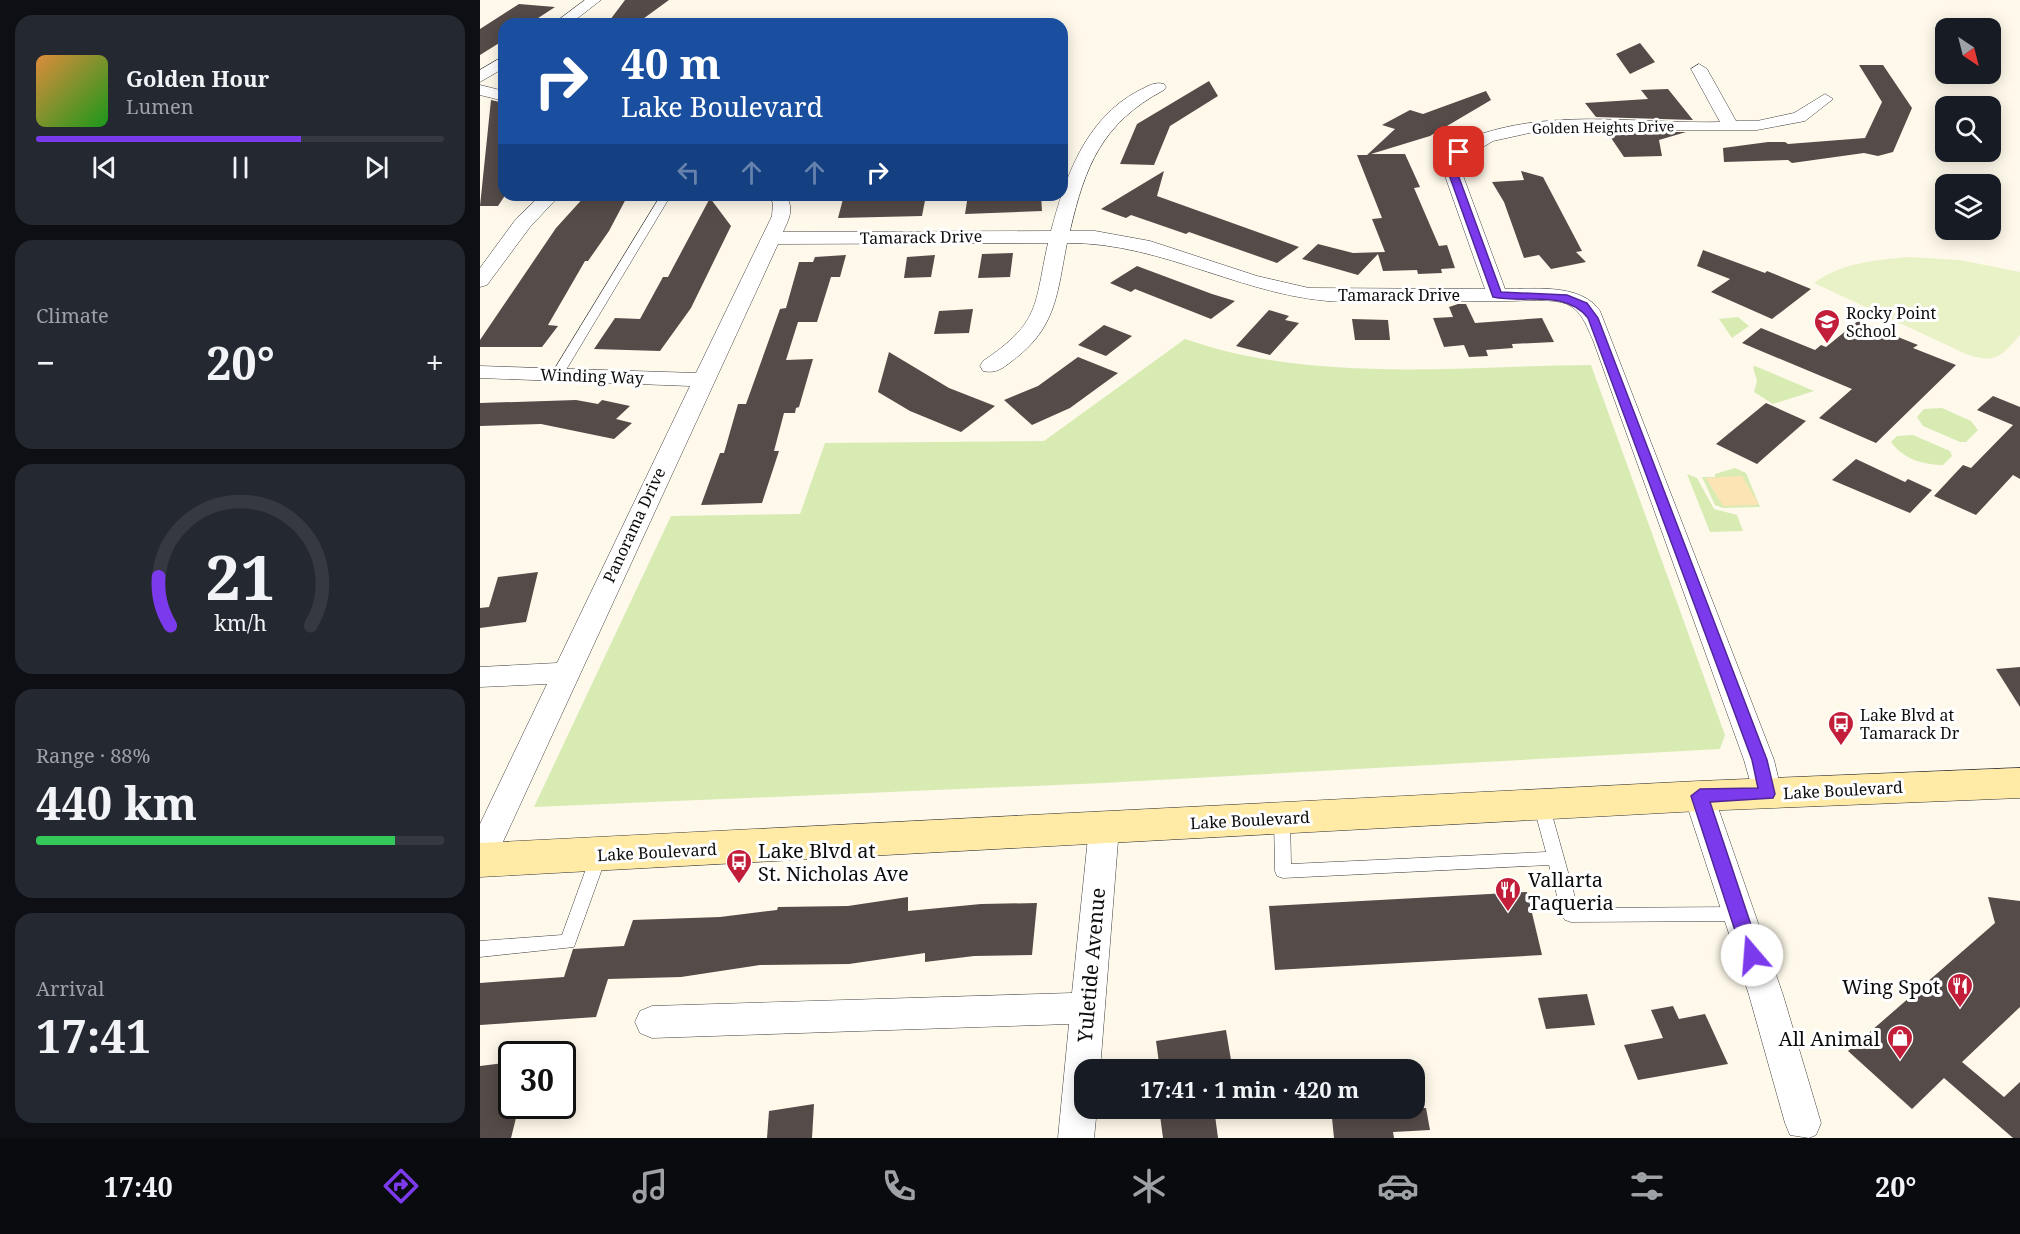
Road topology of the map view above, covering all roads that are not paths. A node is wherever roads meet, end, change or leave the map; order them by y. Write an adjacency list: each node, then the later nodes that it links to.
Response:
1 (594, 0): 2 (street)
2 (568, 18)
3 (498, 65): 5 (street)
4 (1699, 69): 10 (street)
5 (480, 77)
6 (1158, 87): 14 (street)
7 (480, 90): 8 (street)
8 (498, 94)
9 (1825, 99): 10 (street, Golden Heights Drive)
10 (1730, 125): 17 (street, Golden Heights Drive)
11 (545, 201): 16 (street)
12 (662, 201): 20 (lane)
13 (780, 201): 15 (street, Panorama Drive)
14 (1059, 235): 15 (street, Tamarack Drive); 17 (street, Tamarack Drive); 18 (street)
15 (770, 238): 21 (street, Panorama Drive)
16 (480, 281)
17 (1497, 295): 25 (street, Tamarack Drive)
18 (991, 366)
19 (480, 372): 20 (street, Winding Way)
20 (557, 375): 21 (street, Winding Way)
21 (703, 380): 22 (street, Panorama Drive)
22 (564, 673): 23 (street); 32 (street, Panorama Drive)
23 (480, 677)
24 (2020, 783): 25 (main road, Lake Boulevard)
25 (1767, 794): 26 (main road, Lake Boulevard)
26 (1700, 796): 27 (main road, Lake Boulevard); 33 (street)
27 (1541, 804): 28 (main road, Lake Boulevard); 31 (lane)
28 (1282, 818): 29 (main road, Lake Boulevard); 31 (lane)
29 (1104, 828): 30 (main road, Lake Boulevard); 35 (street, Yuletide Avenue)
30 (599, 855): 32 (main road, Lake Boulevard); 34 (lane)
31 (1555, 858): 33 (lane)
32 (480, 859)
33 (1739, 914): 37 (street)
34 (480, 949)
35 (1088, 1008): 36 (street); 38 (street, Yuletide Avenue)
36 (652, 1022)
37 (1803, 1123)
38 (1076, 1138)

